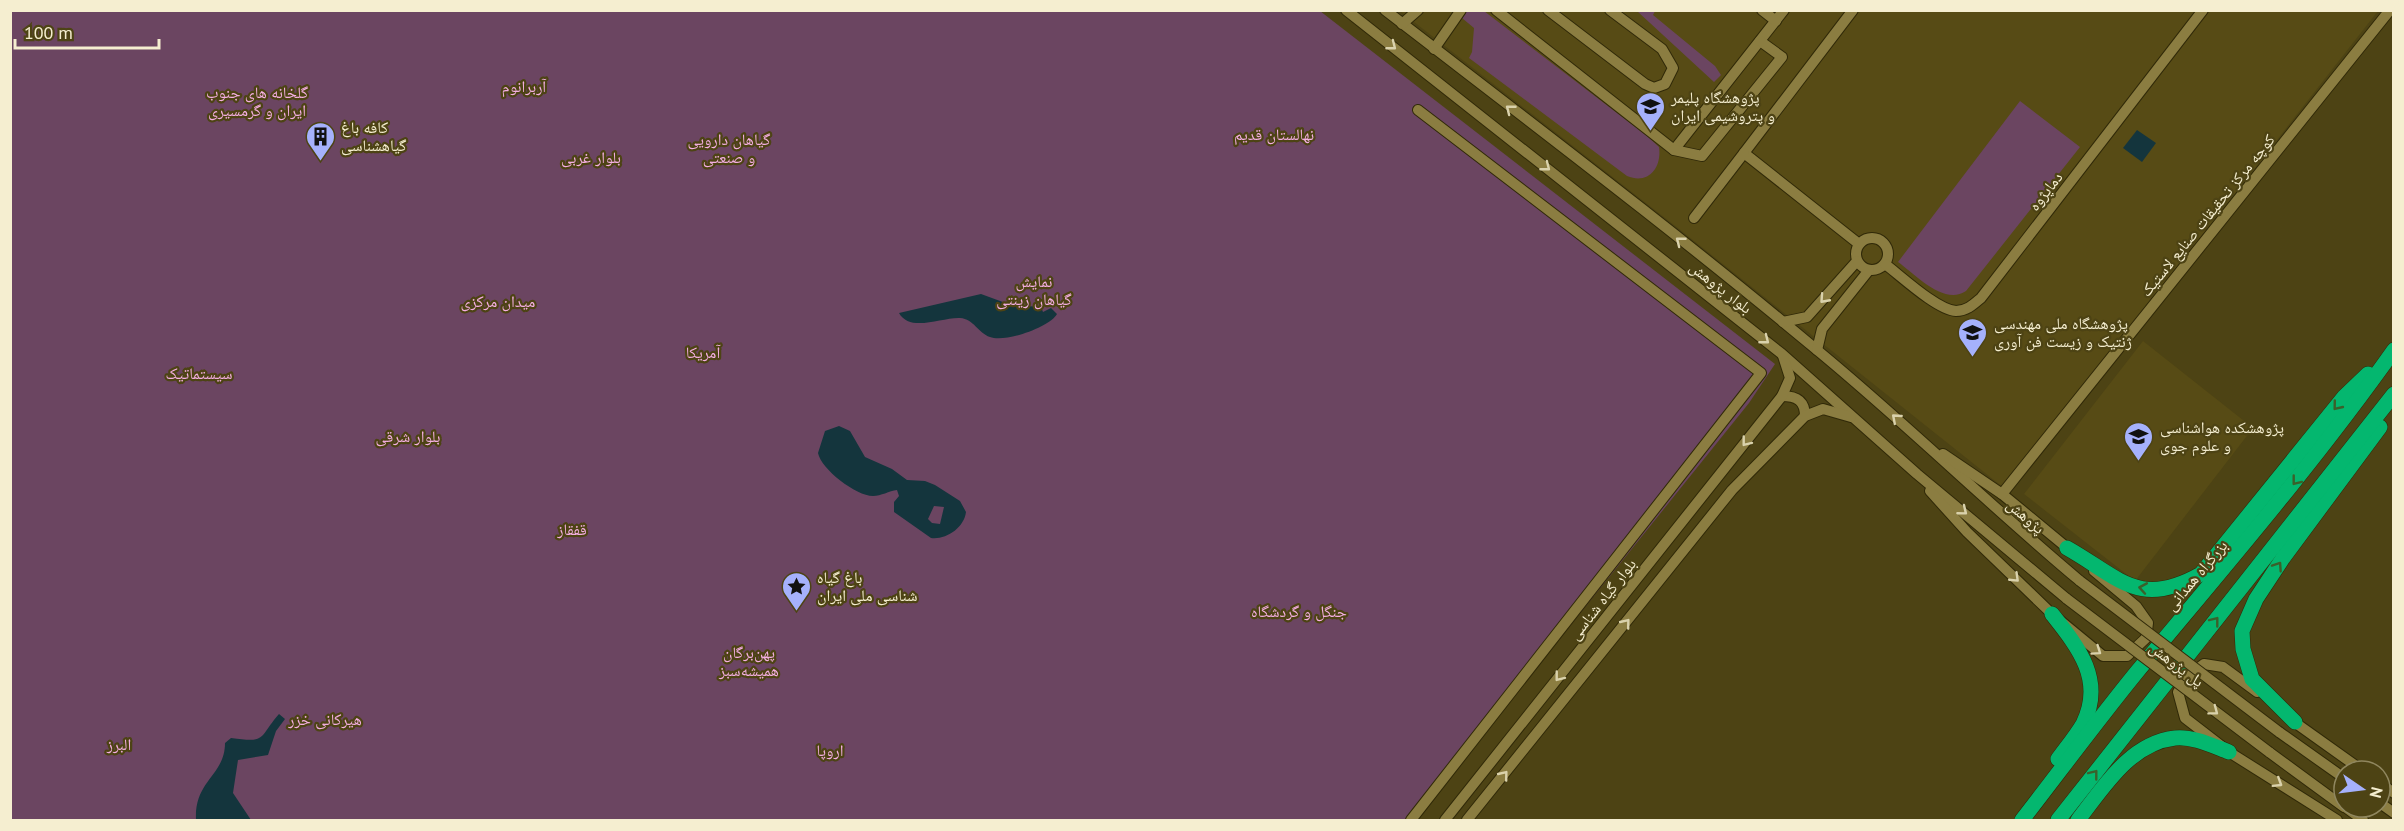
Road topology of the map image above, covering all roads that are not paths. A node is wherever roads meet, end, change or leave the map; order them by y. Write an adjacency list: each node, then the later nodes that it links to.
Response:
1 (1346, 10): 28 (street, بلوار پژوهش, one-way to 28)
2 (1385, 10): 14 (street, بلوار پژوهش)
3 (1418, 10): 14 (street)
4 (1461, 10): 16 (street)
5 (1496, 10): 18 (street)
6 (1548, 10): 7 (street)
7 (1610, 10)
8 (1762, 10): 13 (street)
9 (1784, 10): 13 (street)
10 (1853, 10): 19 (street)
11 (2204, 10): 23 (street, دماپژوه)
12 (2390, 10): 37 (street, کوچه مرکز تحقیقات صنایع لاستیک)
13 (1776, 21): 15 (street)
14 (1402, 24): 16 (street, بلوار پژوهش)
15 (1760, 41): 18 (street); 18 (street)
16 (1434, 49): 25 (street, بلوار پژوهش, one-way to 16)
17 (1418, 110): 47 (street)
18 (1674, 150)
19 (1744, 153): 20 (street); 21 (street)
20 (1694, 218)
21 (1858, 244): 22 (street); 23 (street)
22 (1857, 261): 24 (street); 25 (street, one-way to 25)
23 (1885, 264): 24 (street)
24 (1869, 270): 26 (street)
25 (1783, 322): 26 (street, بلوار پژوهش)
26 (1817, 350): 34 (street, بلوار پژوهش, one-way to 26)
27 (2394, 350): 38 (highway, one-way to 38); 51 (highway, بزرگراه همدانی, one-way to 51)
28 (1782, 354): 30 (street); 33 (street, بلوار پژوهش)
29 (2394, 394): 52 (highway, one-way to 29)
30 (1782, 396): 32 (street); 48 (street, بلوار گیاه شناسی, one-way to 48)
31 (2394, 408): 42 (highway, one-way to 31)
32 (1805, 417): 33 (street); 49 (street, بلوار گیاه شناسی, one-way to 32)
33 (1857, 419): 36 (street, بلوار پژوهش)
34 (1922, 440): 35 (street, بلوار پژوهش); 37 (street)
35 (1955, 472): 39 (street, پژوهش)
36 (1917, 474): 40 (street, بلوار پژوهش, one-way to 40); 41 (street, one-way to 41)
37 (2002, 495): 38 (street)
38 (2067, 548): 41 (street, one-way to 38)
39 (2080, 581): 45 (street, پل پژوهش, bridge)
40 (2067, 599): 46 (street, پل پژوهش, one-way to 46, bridge)
41 (2052, 614): 50 (highway)
42 (2295, 722): 43 (street); 44 (street)
43 (2229, 752): 53 (highway); 54 (street, one-way to 54)
44 (2346, 759)
45 (2332, 770)
46 (2332, 798)
47 (1411, 820)
48 (1445, 820)
49 (1467, 820)
50 (2011, 820)
51 (2022, 820)
52 (2058, 820)
53 (2078, 820)
54 (2337, 820)

